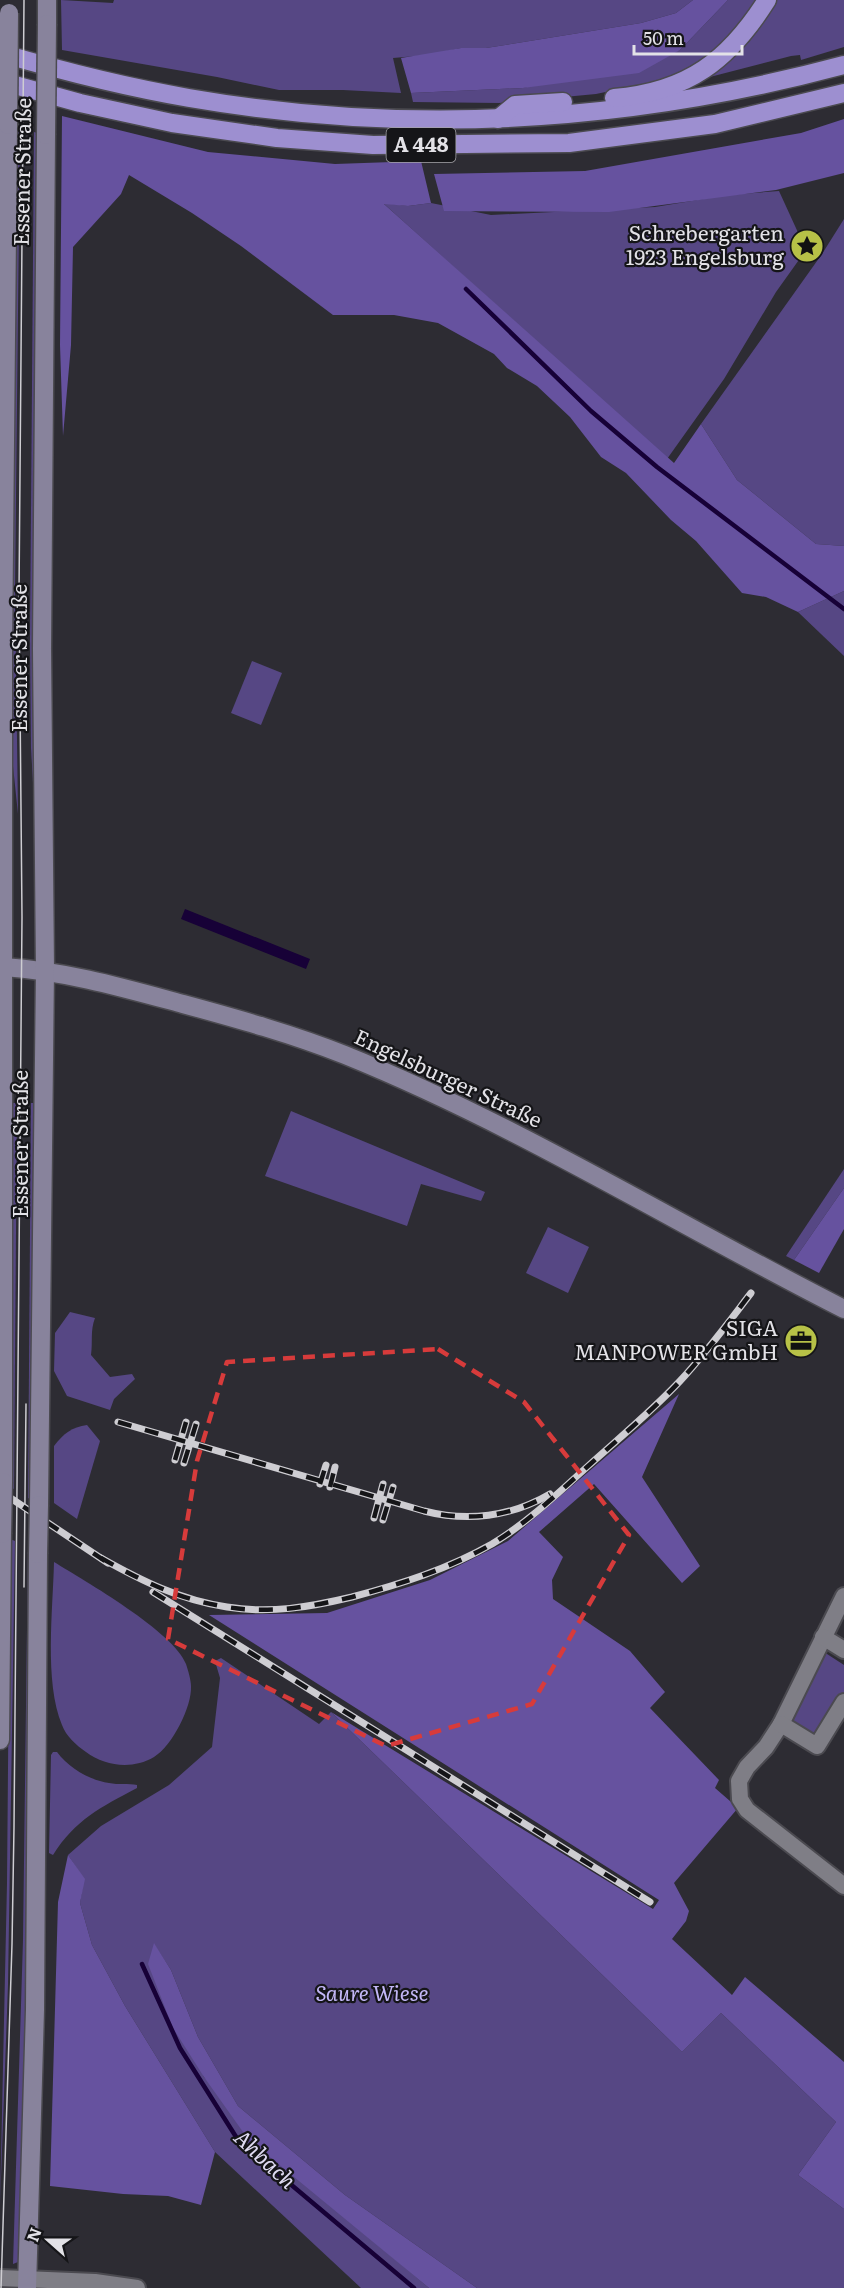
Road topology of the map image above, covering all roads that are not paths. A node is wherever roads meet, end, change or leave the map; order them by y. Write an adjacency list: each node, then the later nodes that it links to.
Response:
1 (47, 0): 10 (main road, Essener Straße, bridge)
2 (767, 0): 8 (highway)
3 (9, 7): 9 (main road, Essener Straße, bridge)
4 (0, 53): 8 (highway, A 448)
5 (844, 65): 8 (highway, A 448)
6 (0, 81): 7 (highway, A 448)
7 (844, 93)
8 (498, 119)
9 (4, 967): 10 (main road, Engelsburger Straße); 17 (main road, Essener Straße, bridge)
10 (45, 970): 11 (main road, Engelsburger Straße); 20 (main road, Essener Straße, bridge)
11 (844, 1309)
12 (844, 1596): 13 (street)
13 (823, 1637): 14 (street); 16 (street)
14 (844, 1650)
15 (844, 1701): 16 (street)
16 (780, 1724): 18 (street)
17 (0, 1740)
18 (844, 1886)
19 (0, 2278): 20 (street)
20 (28, 2284): 21 (street)
21 (137, 2288)

